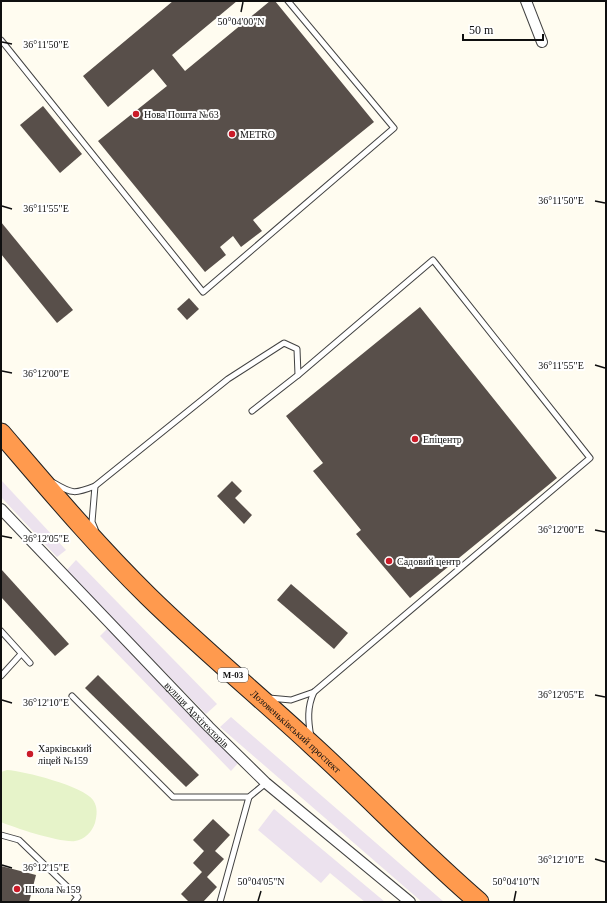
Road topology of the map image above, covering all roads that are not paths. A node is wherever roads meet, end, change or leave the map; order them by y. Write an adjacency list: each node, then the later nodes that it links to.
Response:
1 (288, 1): 3 (lane)
2 (526, 1): 4 (street)
3 (1, 40)
4 (542, 42)
5 (298, 374): 6 (lane); 10 (lane); 17 (lane)
6 (252, 411)
7 (6, 439): 8 (lane); 12 (highway, Лозовеньківський проспект / М-03)
8 (43, 472)
9 (47, 477): 10 (lane)
10 (95, 486): 12 (lane)
11 (1, 510): 21 (street, вулиця Архітекторів)
12 (147, 595): 19 (highway, Лозовеньківський проспект / М-03)
13 (1, 632): 14 (lane)
14 (21, 654): 15 (lane); 16 (lane)
15 (30, 663)
16 (1, 676)
17 (314, 692): 19 (lane); 20 (lane)
18 (72, 696): 22 (lane)
19 (256, 696): 20 (highway, Лозовеньківський проспект / М-03)
20 (313, 746): 27 (highway, Лозовеньківський проспект / М-03)
21 (266, 783): 22 (lane); 26 (street, вулиця Архітекторів)
22 (249, 797): 25 (lane)
23 (1, 835): 24 (lane)
24 (74, 902)
25 (220, 902)
26 (410, 902)
27 (479, 902)

